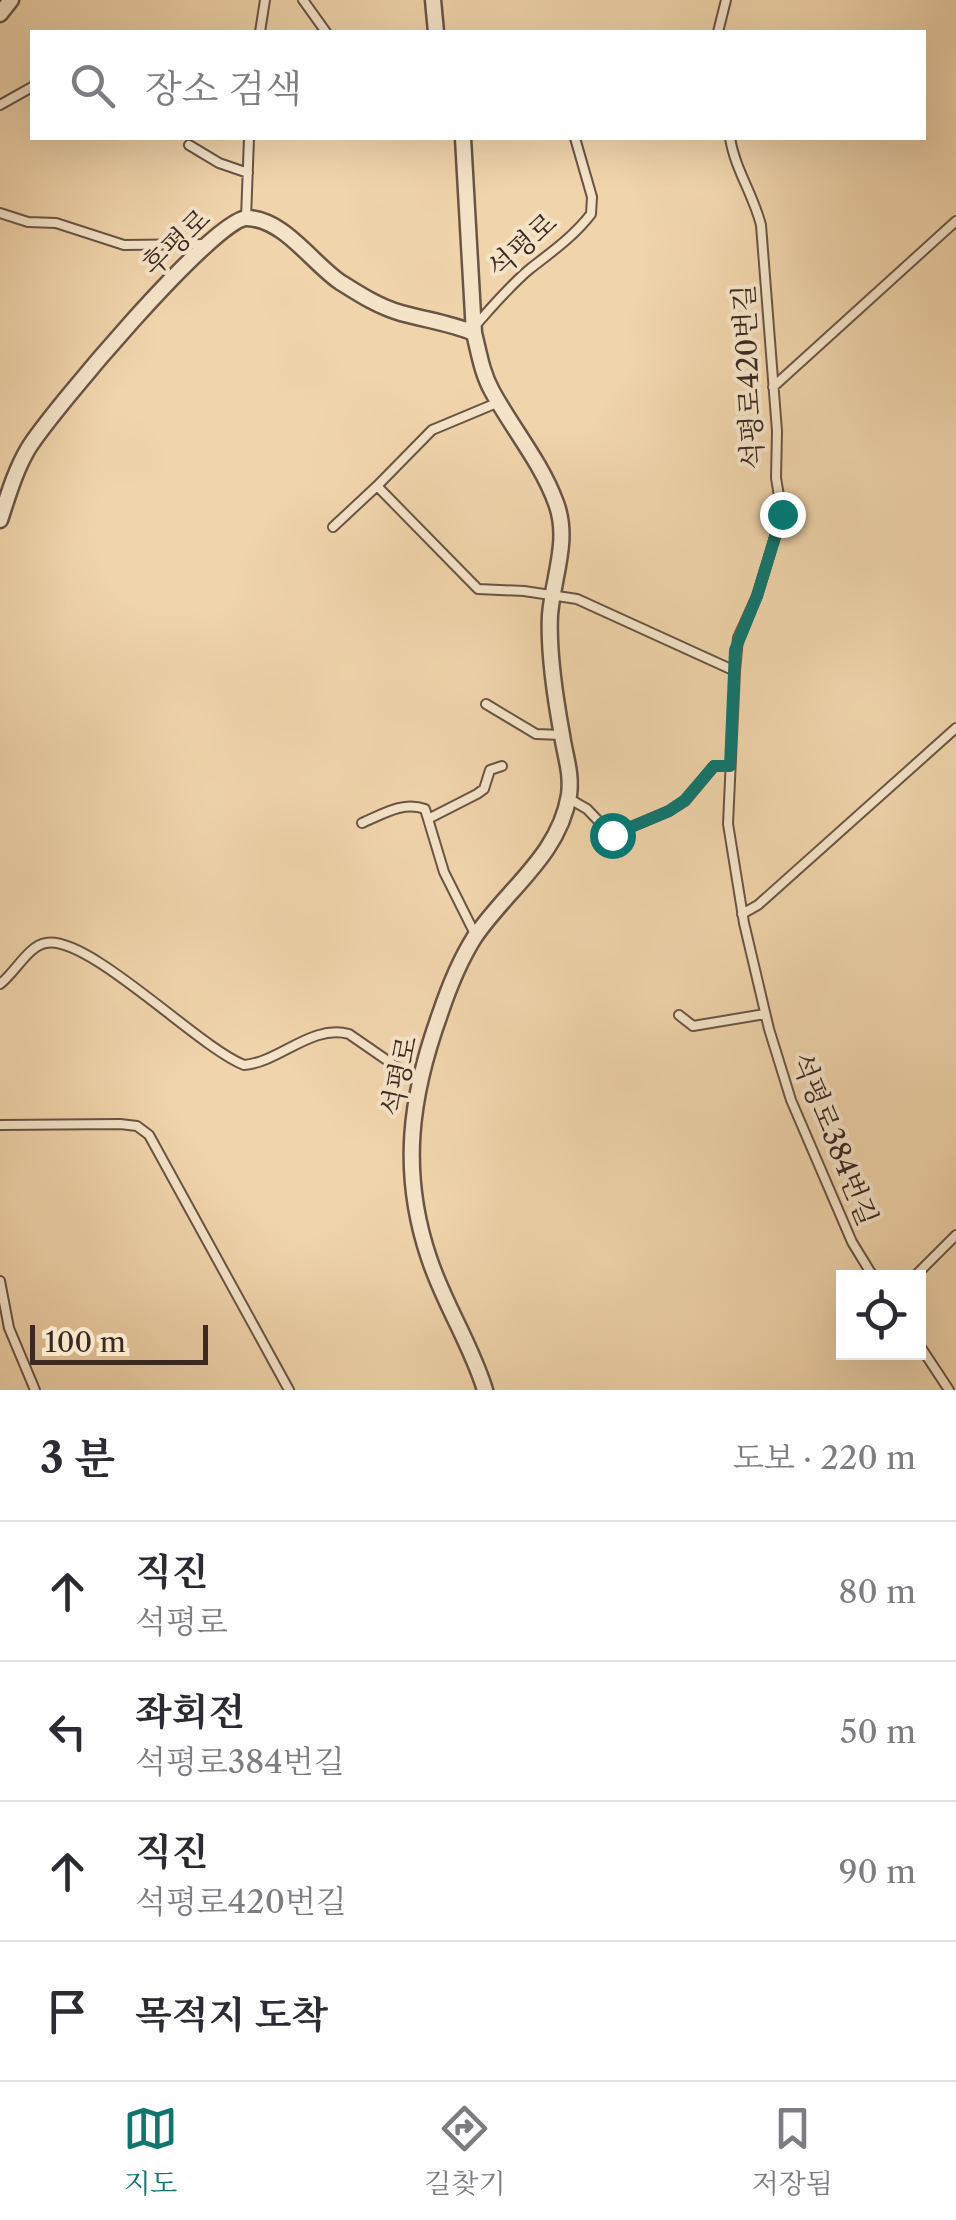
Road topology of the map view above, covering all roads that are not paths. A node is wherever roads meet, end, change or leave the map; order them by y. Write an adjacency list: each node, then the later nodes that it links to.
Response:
1 (10, 0): 6 (street)
2 (265, 0): 7 (lane)
3 (303, 0): 8 (lane)
4 (433, 0): 9 (street)
5 (726, 0): 10 (lane)
6 (0, 14)
7 (260, 30)
8 (325, 30)
9 (436, 30)
10 (718, 30)
11 (30, 88): 12 (lane)
12 (0, 105)
13 (250, 140): 18 (lane)
14 (463, 140): 23 (street, 석평로)
15 (576, 140): 23 (lane, 석평로)
16 (730, 140): 24 (lane, 석평로420번길)
17 (189, 145): 18 (lane)
18 (248, 173): 20 (lane)
19 (0, 213): 22 (lane)
20 (246, 218): 22 (street, 후평로); 23 (street, 후평로)
21 (956, 221): 24 (lane)
22 (207, 244): 27 (street, 후평로)
23 (474, 330): 25 (street, 석평로)
24 (773, 387): 30 (lane, 석평로420번길)
25 (499, 402): 26 (lane); 29 (street, 석평로)
26 (377, 486): 28 (lane); 29 (lane)
27 (0, 520)
28 (334, 528)
29 (554, 594): 30 (lane); 33 (street, 석평로)
30 (735, 672): 35 (lane, 석평로384번길)
31 (486, 704): 33 (lane)
32 (956, 728): 39 (lane)
33 (562, 735): 36 (street, 석평로)
34 (502, 766): 37 (lane)
35 (730, 766): 36 (lane); 39 (lane, 석평로384번길)
36 (568, 798): 40 (street, 석평로)
37 (428, 819): 38 (lane); 40 (lane)
38 (362, 823)
39 (742, 914): 42 (lane, 석평로384번길)
40 (476, 936): 44 (street, 석평로)
41 (0, 984): 44 (lane)
42 (765, 1014): 43 (lane); 47 (lane, 석평로384번길)
43 (679, 1015)
44 (418, 1081): 53 (street, 석평로)
45 (0, 1124): 52 (lane)
46 (956, 1234): 48 (lane)
47 (869, 1270)
48 (921, 1270)
49 (0, 1281): 51 (lane)
50 (926, 1355): 54 (lane)
51 (35, 1390)
52 (289, 1390)
53 (485, 1390)
54 (949, 1390)

